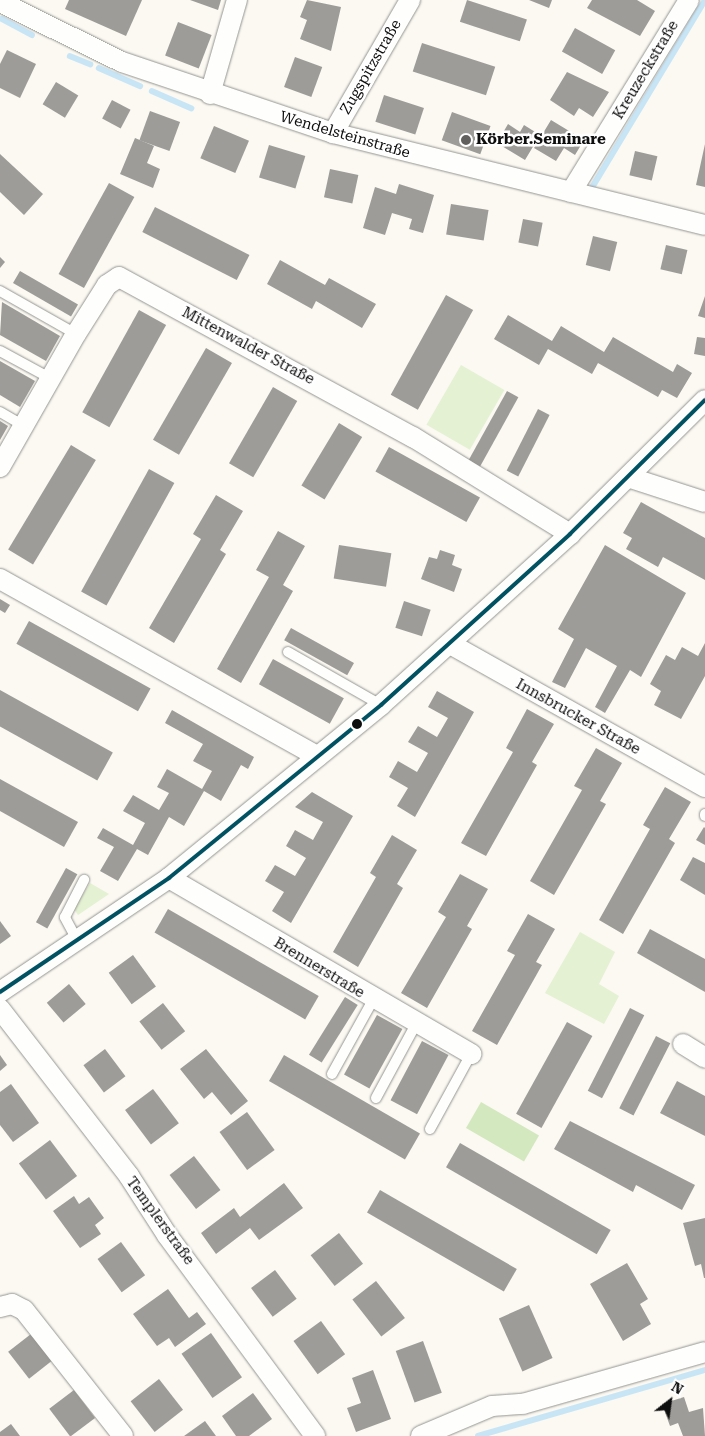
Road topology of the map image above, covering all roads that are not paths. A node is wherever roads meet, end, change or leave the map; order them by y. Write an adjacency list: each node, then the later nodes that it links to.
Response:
1 (237, 0): 6 (street)
2 (410, 0): 7 (street, Zugspitzstraße)
3 (688, 0): 8 (street, Kreuzeckstraße)
4 (0, 2): 5 (street, Wendelsteinstraße)
5 (34, 8): 6 (street, Wendelsteinstraße)
6 (210, 94): 7 (street, Wendelsteinstraße)
7 (333, 134): 8 (street, Wendelsteinstraße)
8 (572, 192): 9 (street, Wendelsteinstraße)
9 (705, 225)
10 (0, 291): 11 (lane)
11 (76, 334): 13 (street, Mittenwalder Straße); 20 (street, Mittenwalder Straße)
12 (0, 351): 13 (lane)
13 (50, 378): 16 (street, Mittenwalder Straße)
14 (705, 400): 18 (street)
15 (0, 412): 16 (lane)
16 (24, 426): 17 (street, Mittenwalder Straße)
17 (0, 467)
18 (628, 477): 19 (street); 20 (street)
19 (705, 502)
20 (570, 534): 22 (street)
21 (0, 579): 25 (street)
22 (452, 645): 24 (street); 26 (street, Innsbrucker Straße)
23 (288, 652): 24 (lane)
24 (381, 706): 25 (street)
25 (318, 757): 27 (street)
26 (705, 787)
27 (169, 878): 29 (street); 31 (street, Brennerstraße)
28 (84, 880): 29 (lane)
29 (77, 940): 30 (street)
30 (0, 992)
31 (374, 1000): 33 (street, Brennerstraße); 37 (lane)
32 (0, 1009): 43 (street, Templerstraße)
33 (416, 1024): 35 (street, Brennerstraße); 38 (lane)
34 (683, 1044): 36 (street)
35 (471, 1054): 39 (lane)
36 (705, 1058)
37 (332, 1074)
38 (376, 1098)
39 (430, 1129)
40 (6, 1306): 42 (street)
41 (705, 1352): 44 (street)
42 (123, 1436)
43 (315, 1436)
44 (421, 1436)

